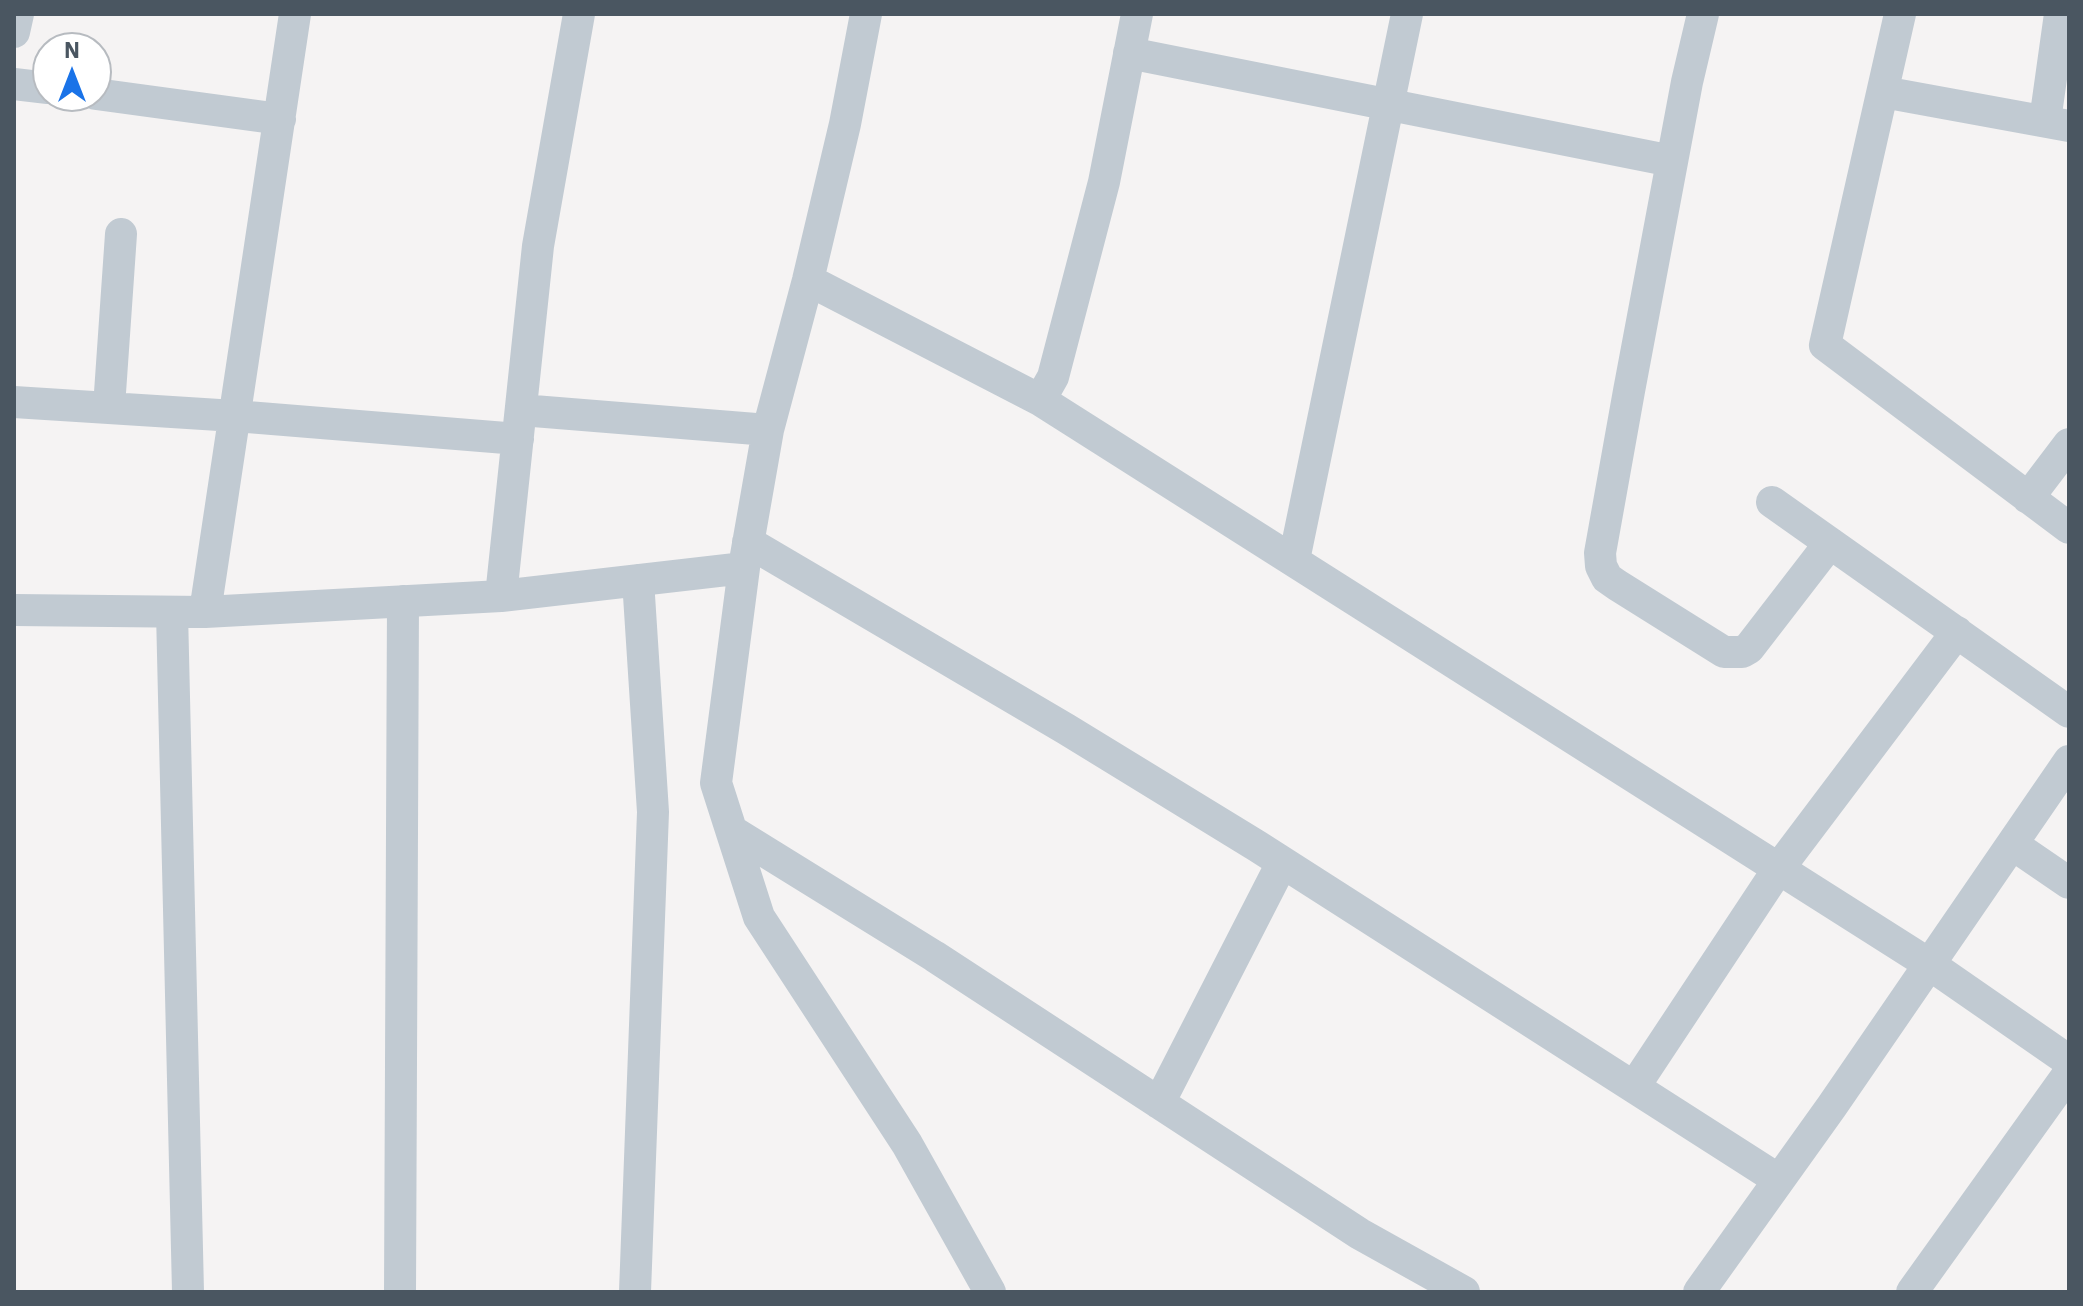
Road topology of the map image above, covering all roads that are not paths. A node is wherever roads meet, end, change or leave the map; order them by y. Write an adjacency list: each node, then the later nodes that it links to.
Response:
1 (18, 14): 10 (street)
2 (295, 14): 15 (street)
3 (579, 14): 24 (street)
4 (866, 14): 19 (street)
5 (1137, 14): 11 (street)
6 (1407, 14): 14 (street)
7 (1703, 14): 17 (street)
8 (1900, 14): 12 (street)
9 (2060, 14): 16 (street)
10 (14, 32)
11 (1129, 53): 14 (street); 20 (street)
12 (1883, 92): 16 (street); 27 (street)
13 (112, 96): 15 (street)
14 (1388, 106): 17 (street); 32 (street)
15 (280, 119): 23 (street)
16 (2057, 123)
17 (1672, 161): 30 (street)
18 (121, 234): 22 (street)
19 (808, 280): 20 (street); 25 (street)
20 (1040, 400): 32 (street)
21 (14, 402): 22 (street)
22 (109, 407): 23 (street)
23 (235, 416): 24 (street); 38 (street)
24 (520, 424): 25 (street); 34 (street)
25 (768, 430): 31 (street)
26 (2069, 444): 27 (street)
27 (2028, 498): 29 (street)
28 (1772, 502): 30 (street)
29 (2069, 528)
30 (1830, 543): 39 (street)
31 (746, 555): 33 (street); 42 (street); 44 (street)
32 (1294, 560): 45 (street)
33 (638, 580): 34 (street); 55 (street)
34 (501, 596): 35 (street)
35 (403, 601): 38 (street); 54 (street)
36 (14, 610): 37 (street)
37 (172, 612): 38 (street); 53 (street)
38 (205, 612)
39 (1957, 632): 40 (street); 45 (street)
40 (2069, 712)
41 (2069, 761): 43 (street)
42 (732, 831): 51 (street); 56 (street)
43 (2012, 844): 46 (street); 47 (street)
44 (1282, 863): 50 (street); 51 (street)
45 (1779, 868): 47 (street); 50 (street)
46 (2069, 883)
47 (1929, 964): 48 (street); 52 (street)
48 (2069, 1061)
49 (2069, 1073): 59 (street)
50 (1634, 1087): 52 (street)
51 (1159, 1103): 57 (street)
52 (1779, 1180): 58 (street)
53 (188, 1292)
54 (400, 1292)
55 (635, 1292)
56 (990, 1292)
57 (1464, 1292)
58 (1699, 1292)
59 (1912, 1292)

